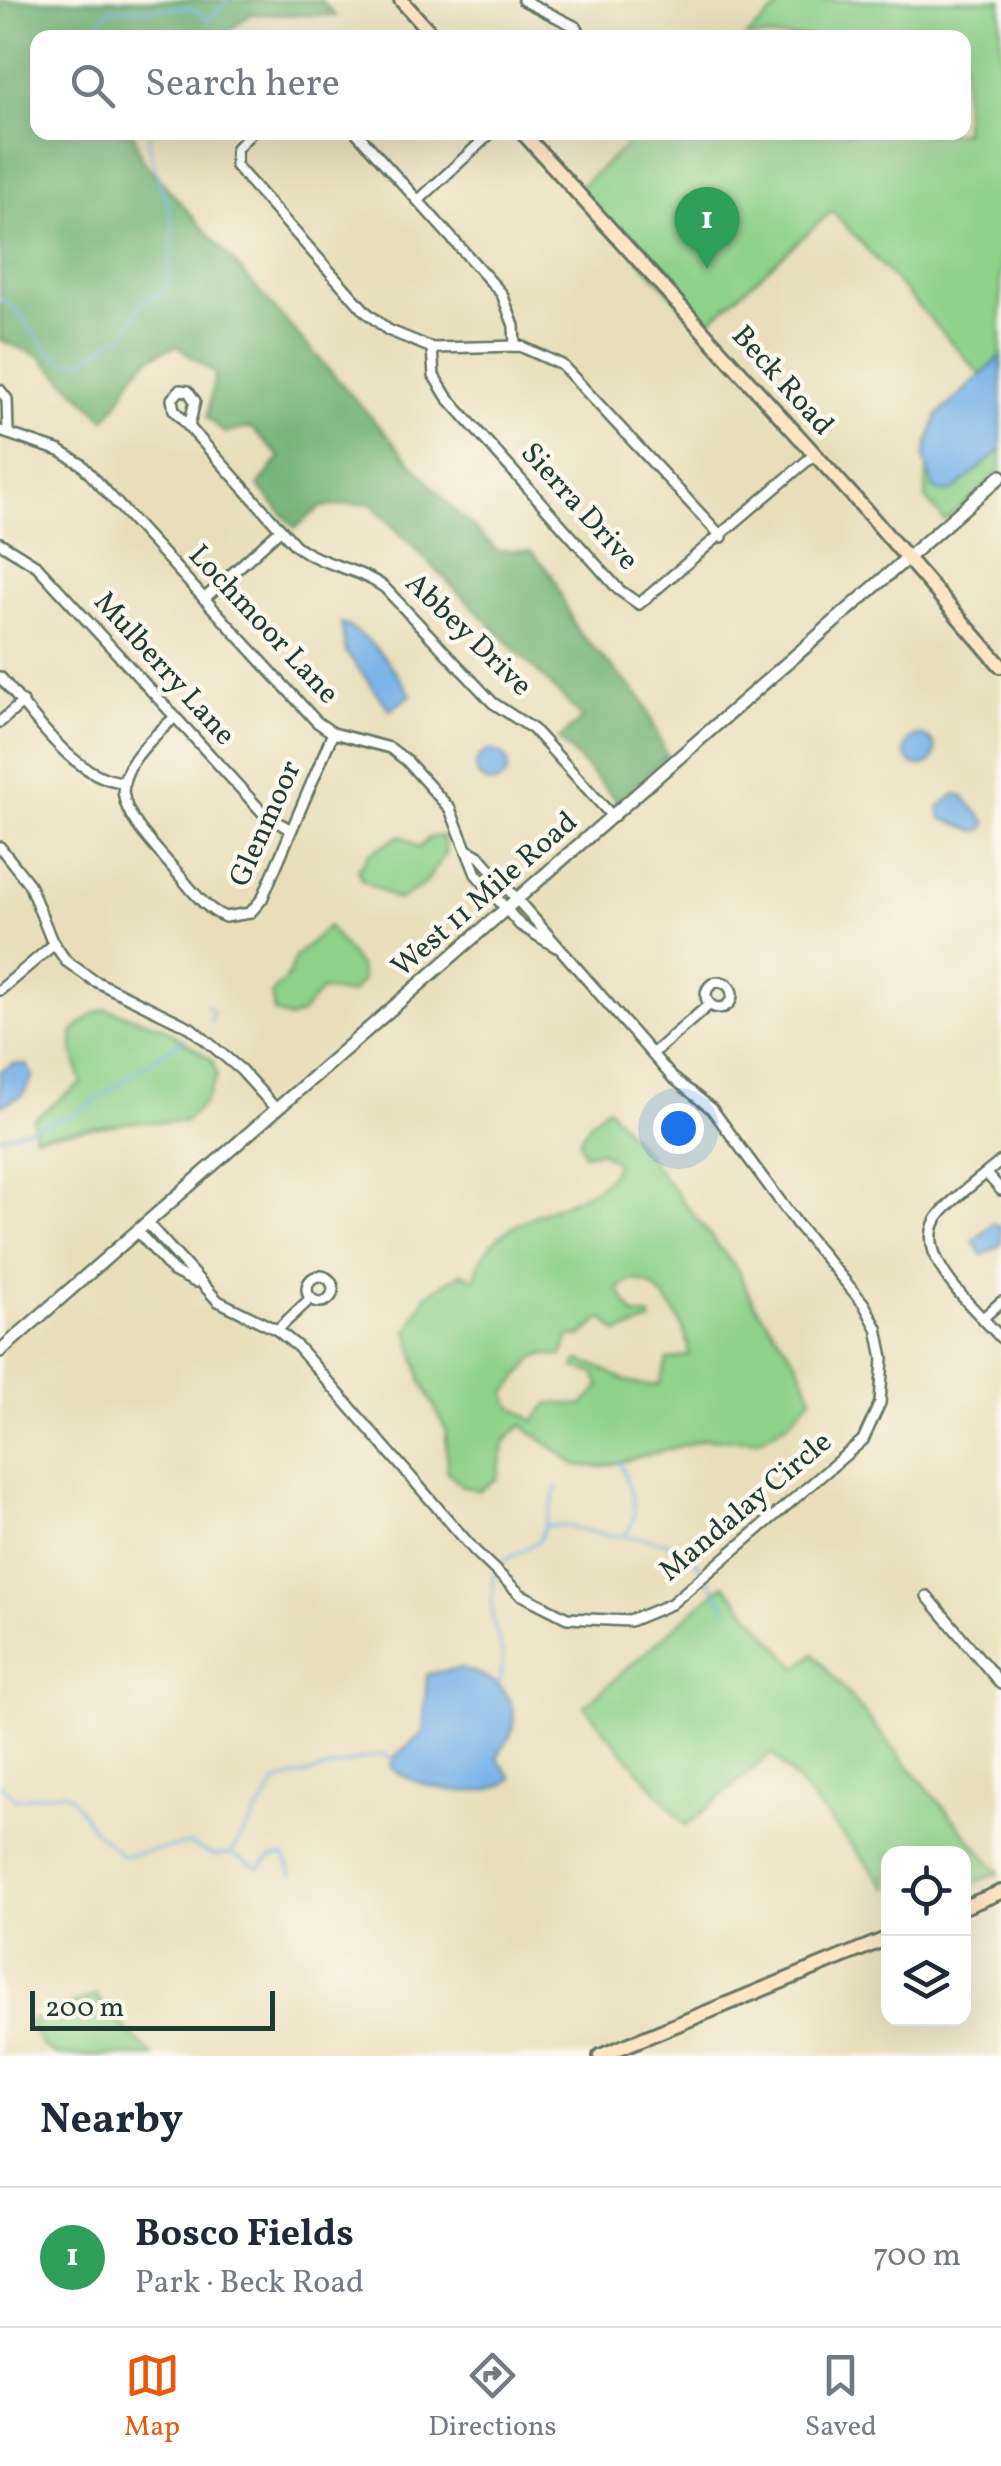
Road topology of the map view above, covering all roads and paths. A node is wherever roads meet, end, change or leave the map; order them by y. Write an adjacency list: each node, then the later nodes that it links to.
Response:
1 (401, 0): 3 (main road)
2 (524, 0): 4 (street)
3 (428, 30)
4 (578, 30)
5 (245, 140): 11 (street)
6 (363, 140): 9 (street)
7 (483, 140): 9 (street)
8 (529, 140): 15 (main road, Beck Road)
9 (419, 200): 10 (street)
10 (515, 346): 11 (street); 18 (street)
11 (432, 348): 18 (street, Sierra Drive)
12 (0, 390): 14 (street)
13 (189, 426): 17 (street, Abbey Drive)
14 (4, 431): 21 (street, Lochmoor Lane)
15 (815, 454): 18 (street, Sierra Drive); 20 (main road, Beck Road)
16 (1001, 476): 20 (street, West 11 Mile Road)
17 (281, 529): 21 (street); 29 (street, Abbey Drive)
18 (722, 537)
19 (0, 543): 25 (street, Mulberry Lane)
20 (908, 558): 22 (main road, Beck Road); 29 (street, West 11 Mile Road)
21 (204, 599): 27 (street, Lochmoor Lane)
22 (1001, 666)
23 (0, 677): 24 (street)
24 (23, 702): 26 (street); 28 (street)
25 (174, 718): 28 (street); 30 (street, Mulberry Lane)
26 (0, 722)
27 (334, 733): 30 (street, Glenmoor); 32 (street, Lochmoor Lane)
28 (123, 782): 30 (street, Glenmoor)
29 (613, 817): 33 (street, West 11 Mile Road)
30 (290, 830)
31 (0, 847): 35 (street)
32 (468, 851): 33 (street, Mandalay Circle); 34 (street, Lochmoor Lane)
33 (518, 900): 34 (street, West 11 Mile Road); 36 (street, Mandalay Circle)
34 (506, 910): 36 (street, Lochmoor Lane); 40 (street, West 11 Mile Road)
35 (54, 944): 37 (street); 40 (street)
36 (562, 950): 39 (street, Mandalay Circle)
37 (0, 990)
38 (710, 1004): 39 (street)
39 (652, 1054): 48 (street, Mandalay Circle)
40 (277, 1110): 44 (street, West 11 Mile Road)
41 (1001, 1161): 42 (street)
42 (987, 1174): 43 (street); 47 (street)
43 (1001, 1190)
44 (143, 1228): 48 (street, Mandalay Circle); 50 (street, West 11 Mile Road)
45 (311, 1298): 48 (street)
46 (1001, 1302): 47 (street)
47 (983, 1318): 49 (street)
48 (277, 1330)
49 (1001, 1338)
50 (1, 1348)
51 (927, 1596): 52 (street)
52 (1001, 1684)
53 (1001, 1892): 54 (main road)
54 (971, 1904)
55 (881, 1941): 56 (main road)
56 (600, 2056)

